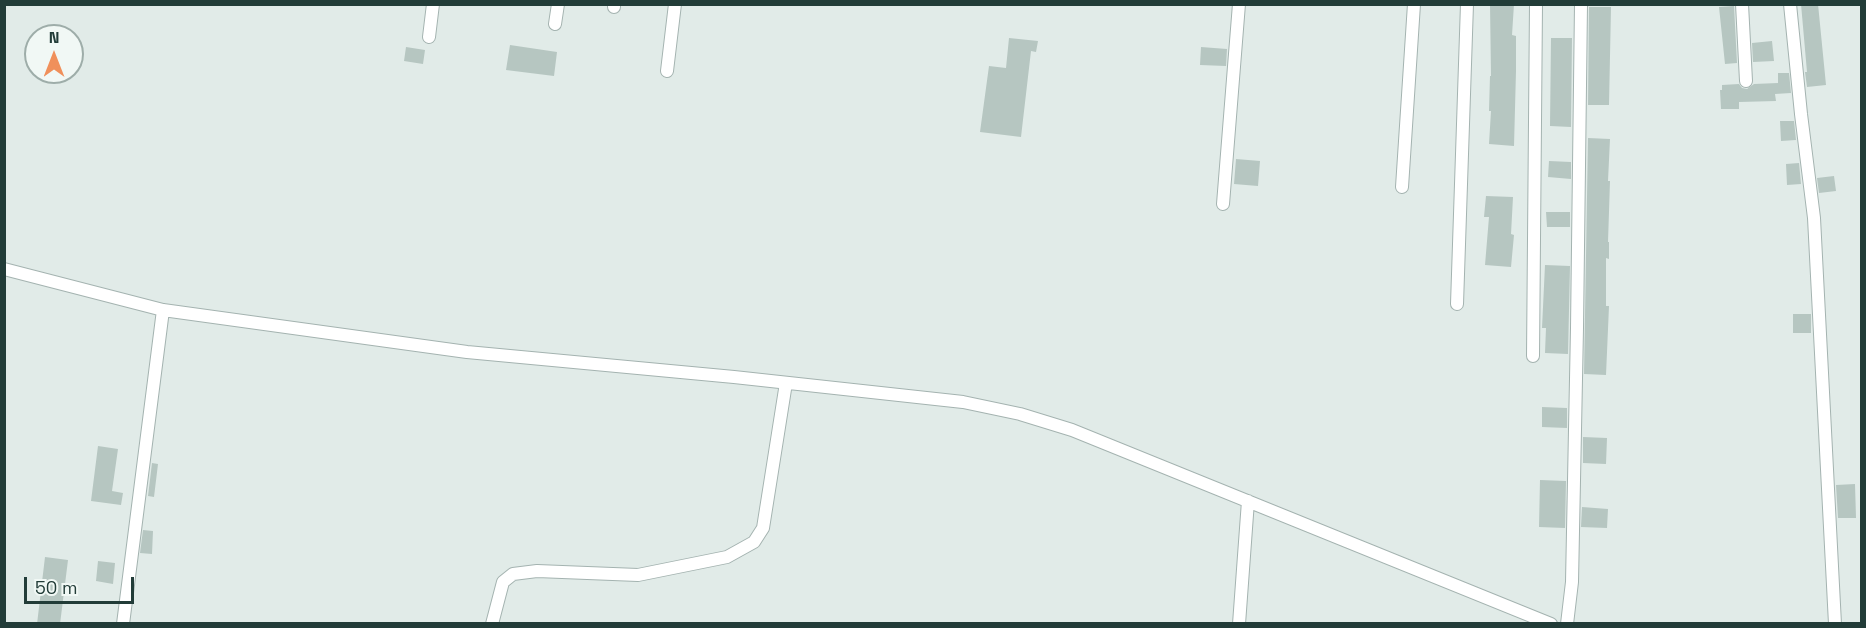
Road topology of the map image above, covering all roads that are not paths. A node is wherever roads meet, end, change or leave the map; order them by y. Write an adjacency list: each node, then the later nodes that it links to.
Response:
1 (433, 4): 12 (street)
2 (558, 4): 11 (street)
3 (675, 4): 13 (street)
4 (1239, 4): 16 (street)
5 (1414, 4): 15 (street)
6 (1467, 4): 18 (street)
7 (1536, 4): 20 (street)
8 (1581, 4): 23 (street)
9 (1742, 4): 14 (street)
10 (1790, 4): 28 (street)
11 (555, 24)
12 (429, 37)
13 (667, 71)
14 (1746, 81)
15 (1402, 187)
16 (1224, 204)
17 (4, 269): 19 (street)
18 (1457, 304)
19 (164, 310): 21 (street); 24 (street)
20 (1533, 356)
21 (786, 382): 22 (street); 25 (street)
22 (1248, 501): 26 (street); 27 (street)
23 (1568, 619)
24 (123, 624)
25 (492, 624)
26 (1239, 624)
27 (1551, 624)
28 (1835, 624)

